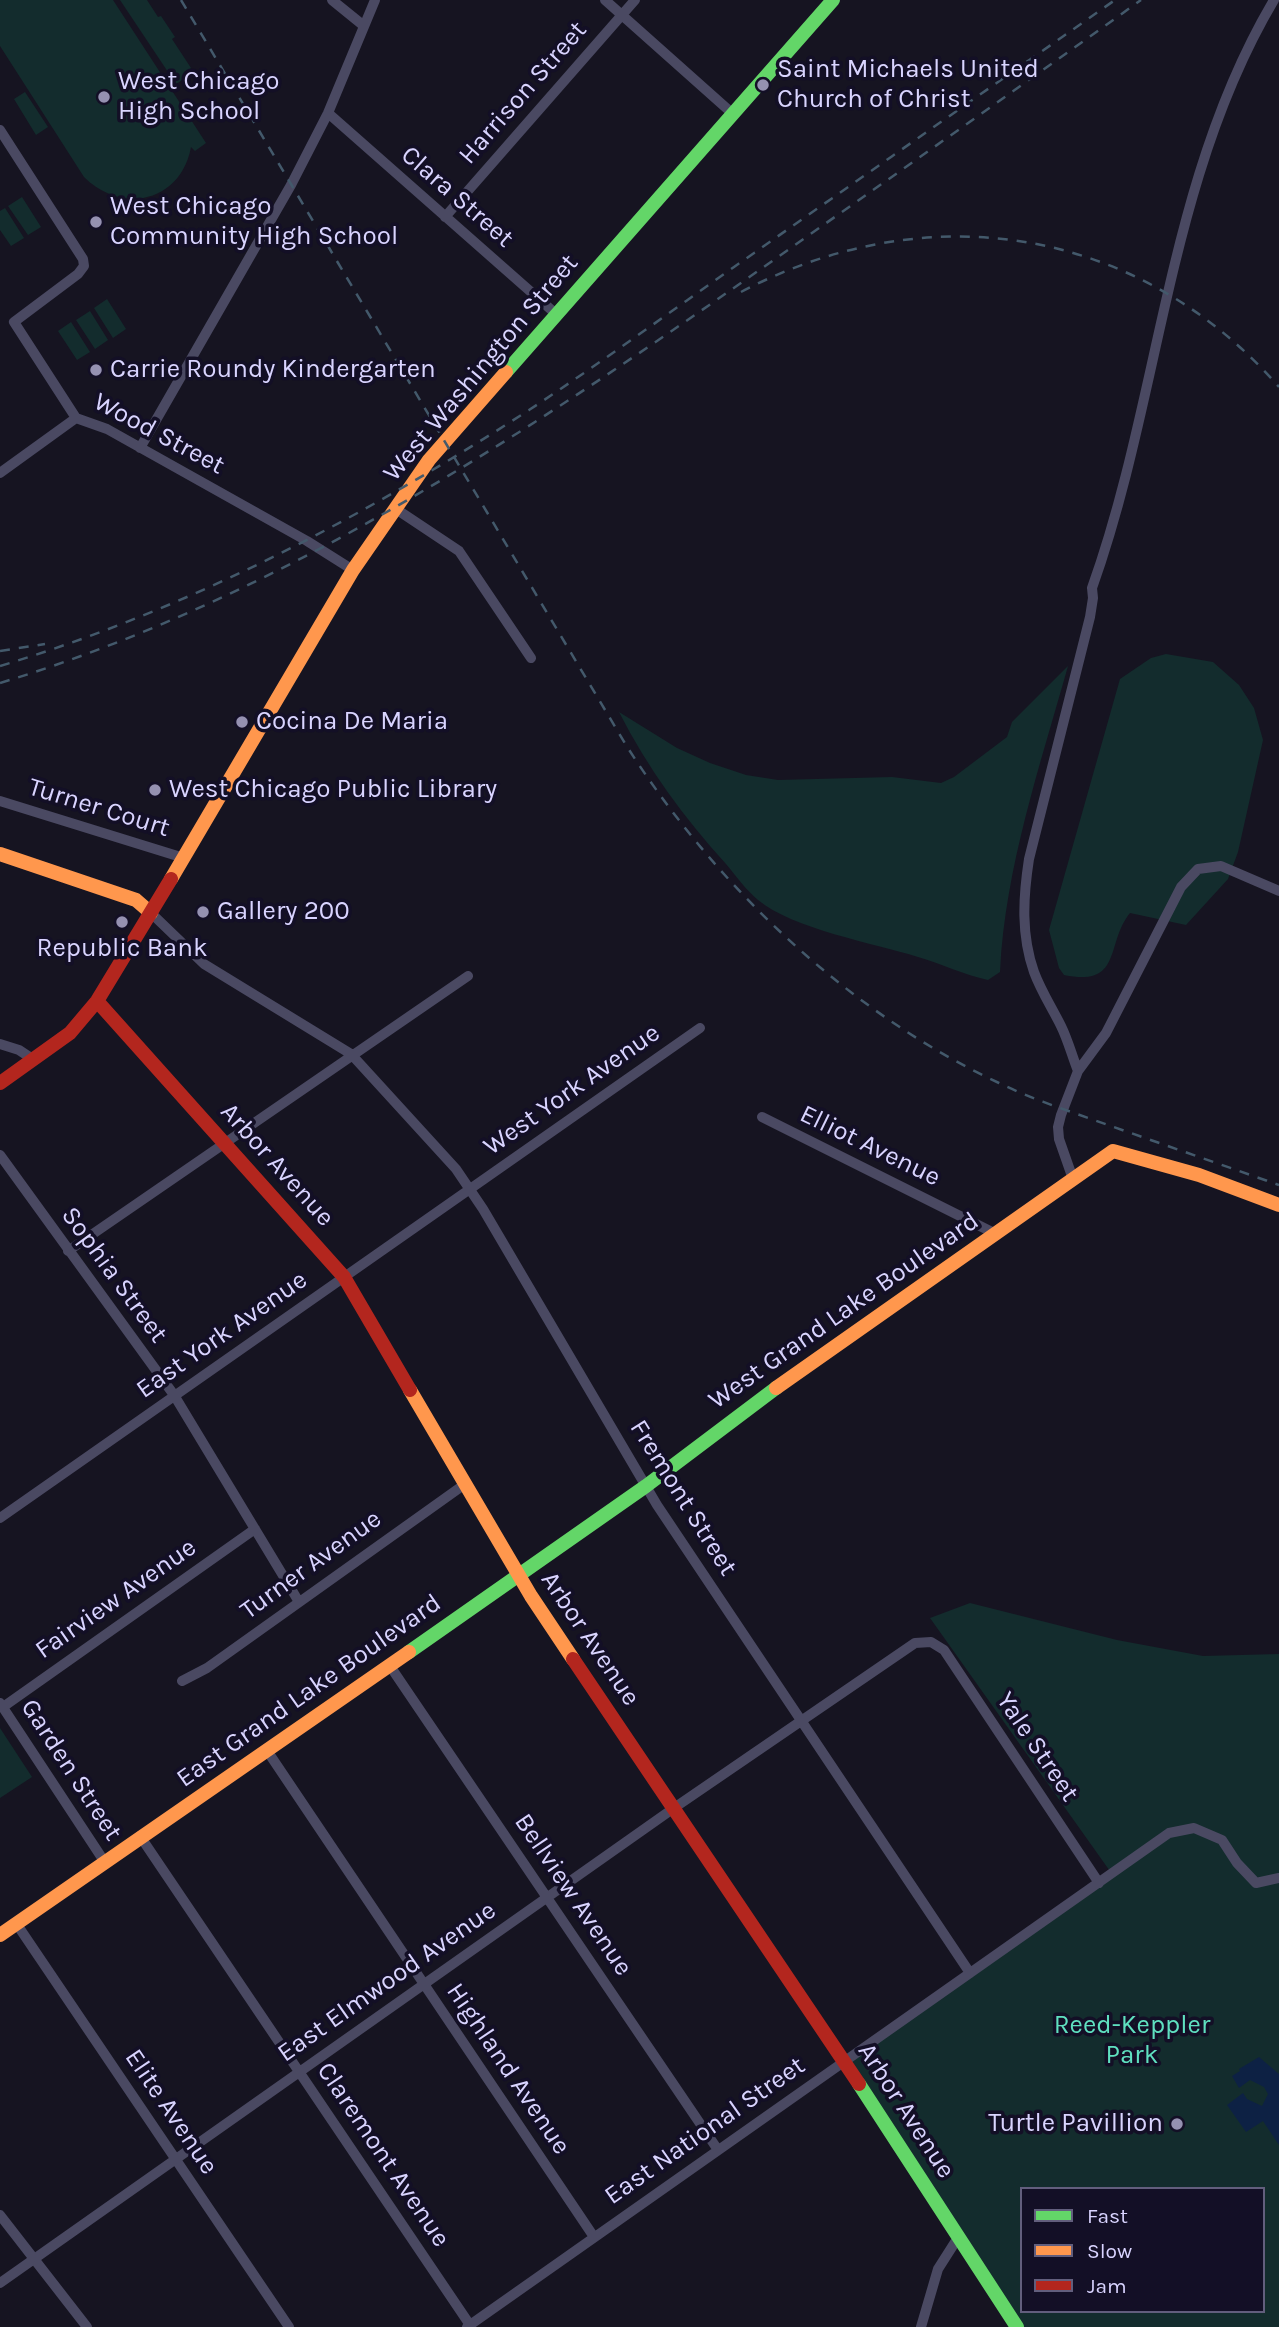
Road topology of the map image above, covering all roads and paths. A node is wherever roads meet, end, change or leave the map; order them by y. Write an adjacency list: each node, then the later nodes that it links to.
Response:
1 (332, 0): 8 (street)
2 (375, 0): 8 (street)
3 (605, 0): 7 (street)
4 (635, 0): 7 (street, Harrison Street)
5 (833, 0): 10 (street, West Washington Street)
6 (1274, 0): 31 (street)
7 (622, 15): 10 (street); 12 (street, Harrison Street)
8 (364, 26): 9 (street)
9 (328, 113): 12 (street, Clara Street); 15 (street)
10 (733, 114): 13 (street, West Washington Street)
11 (0, 130): 14 (street, Wood Street)
12 (445, 217): 13 (street, Clara Street)
13 (555, 314): 17 (street, West Washington Street)
14 (76, 418): 15 (street, Wood Street); 16 (street)
15 (140, 448): 18 (street, Wood Street)
16 (0, 473)
17 (396, 509): 18 (street, West Washington Street); 19 (street)
18 (353, 570): 22 (street, West Washington Street)
19 (531, 658)
20 (0, 801): 22 (street, Turner Court)
21 (0, 854): 24 (street)
22 (184, 858): 24 (street, West Washington Street)
23 (1279, 891): 31 (street)
24 (151, 913): 26 (street, West Washington Street); 29 (street, Fremont Street)
25 (468, 976): 29 (street)
26 (97, 1001): 30 (street, West Washington Street); 34 (street, Arbor Avenue)
27 (700, 1028): 37 (street, West York Avenue)
28 (0, 1044): 30 (street)
29 (351, 1054): 34 (street); 37 (street, Fremont Street)
30 (33, 1060): 32 (street, West Washington Street)
31 (1078, 1072): 36 (street)
32 (0, 1083)
33 (761, 1117): 39 (street, Elliot Avenue)
34 (224, 1144): 40 (street); 41 (street, Arbor Avenue)
35 (0, 1155): 40 (street, Sophia Street)
36 (1073, 1179): 38 (street, West Grand Lake Boulevard); 39 (street, West Grand Lake Boulevard)
37 (470, 1189): 41 (street, East York Avenue); 44 (street, Fremont Street)
38 (1279, 1205)
39 (996, 1234): 44 (street, West Grand Lake Boulevard)
40 (68, 1251): 42 (street, Sophia Street)
41 (344, 1277): 42 (street, East York Avenue); 43 (street, Arbor Avenue)
42 (174, 1395): 45 (street, East York Avenue); 46 (street, Sophia Street)
43 (465, 1483): 47 (street, Arbor Avenue); 48 (street, Turner Avenue)
44 (646, 1486): 47 (street, East Grand Lake Boulevard); 53 (street, Fremont Street)
45 (0, 1518)
46 (255, 1529): 48 (street, Sophia Street); 52 (street, Fairview Avenue)
47 (519, 1575): 50 (street, East Grand Lake Boulevard); 55 (street, Arbor Avenue)
48 (299, 1602): 51 (street, Turner Avenue)
49 (931, 1642): 53 (street, East Elmwood Avenue); 59 (street, Yale Street)
50 (390, 1666): 54 (street, East Grand Lake Boulevard); 60 (street, Bellview Avenue)
51 (182, 1681)
52 (1, 1705): 57 (street, Garden Street)
53 (801, 1720): 55 (street, East Elmwood Avenue); 63 (street, Fremont Street)
54 (268, 1752): 56 (street, East Grand Lake Boulevard); 64 (street, Highland Avenue)
55 (674, 1808): 60 (street, East Elmwood Avenue); 65 (street, Arbor Avenue)
56 (140, 1836): 57 (street, East Grand Lake Boulevard); 66 (street, Claremont Avenue)
57 (104, 1861): 61 (street, East Grand Lake Boulevard)
58 (1279, 1878): 59 (street, East National Street)
59 (1099, 1883): 63 (street, East National Street)
60 (547, 1898): 64 (street, East Elmwood Avenue); 67 (street, Bellview Avenue)
61 (16, 1923): 62 (street, East Grand Lake Boulevard); 68 (street, Elite Avenue)
62 (0, 1935)
63 (970, 1973): 65 (street, East National Street)
64 (423, 1985): 66 (street, East Elmwood Avenue); 71 (street, Highland Avenue)
65 (844, 2061): 67 (street, East National Street); 70 (street, Arbor Avenue)
66 (299, 2072): 68 (street, East Elmwood Avenue); 74 (street, Claremont Avenue)
67 (718, 2150): 71 (street, East National Street)
68 (176, 2159): 72 (street, East Elmwood Avenue); 76 (street, Elite Avenue)
69 (0, 2215): 72 (street)
70 (959, 2236): 77 (street); 78 (street, Arbor Avenue)
71 (594, 2237): 74 (street, East National Street)
72 (35, 2259): 73 (street, East Elmwood Avenue); 75 (street)
73 (0, 2283)
74 (468, 2326)
75 (87, 2327)
76 (289, 2327)
77 (921, 2327)
78 (1017, 2327)

